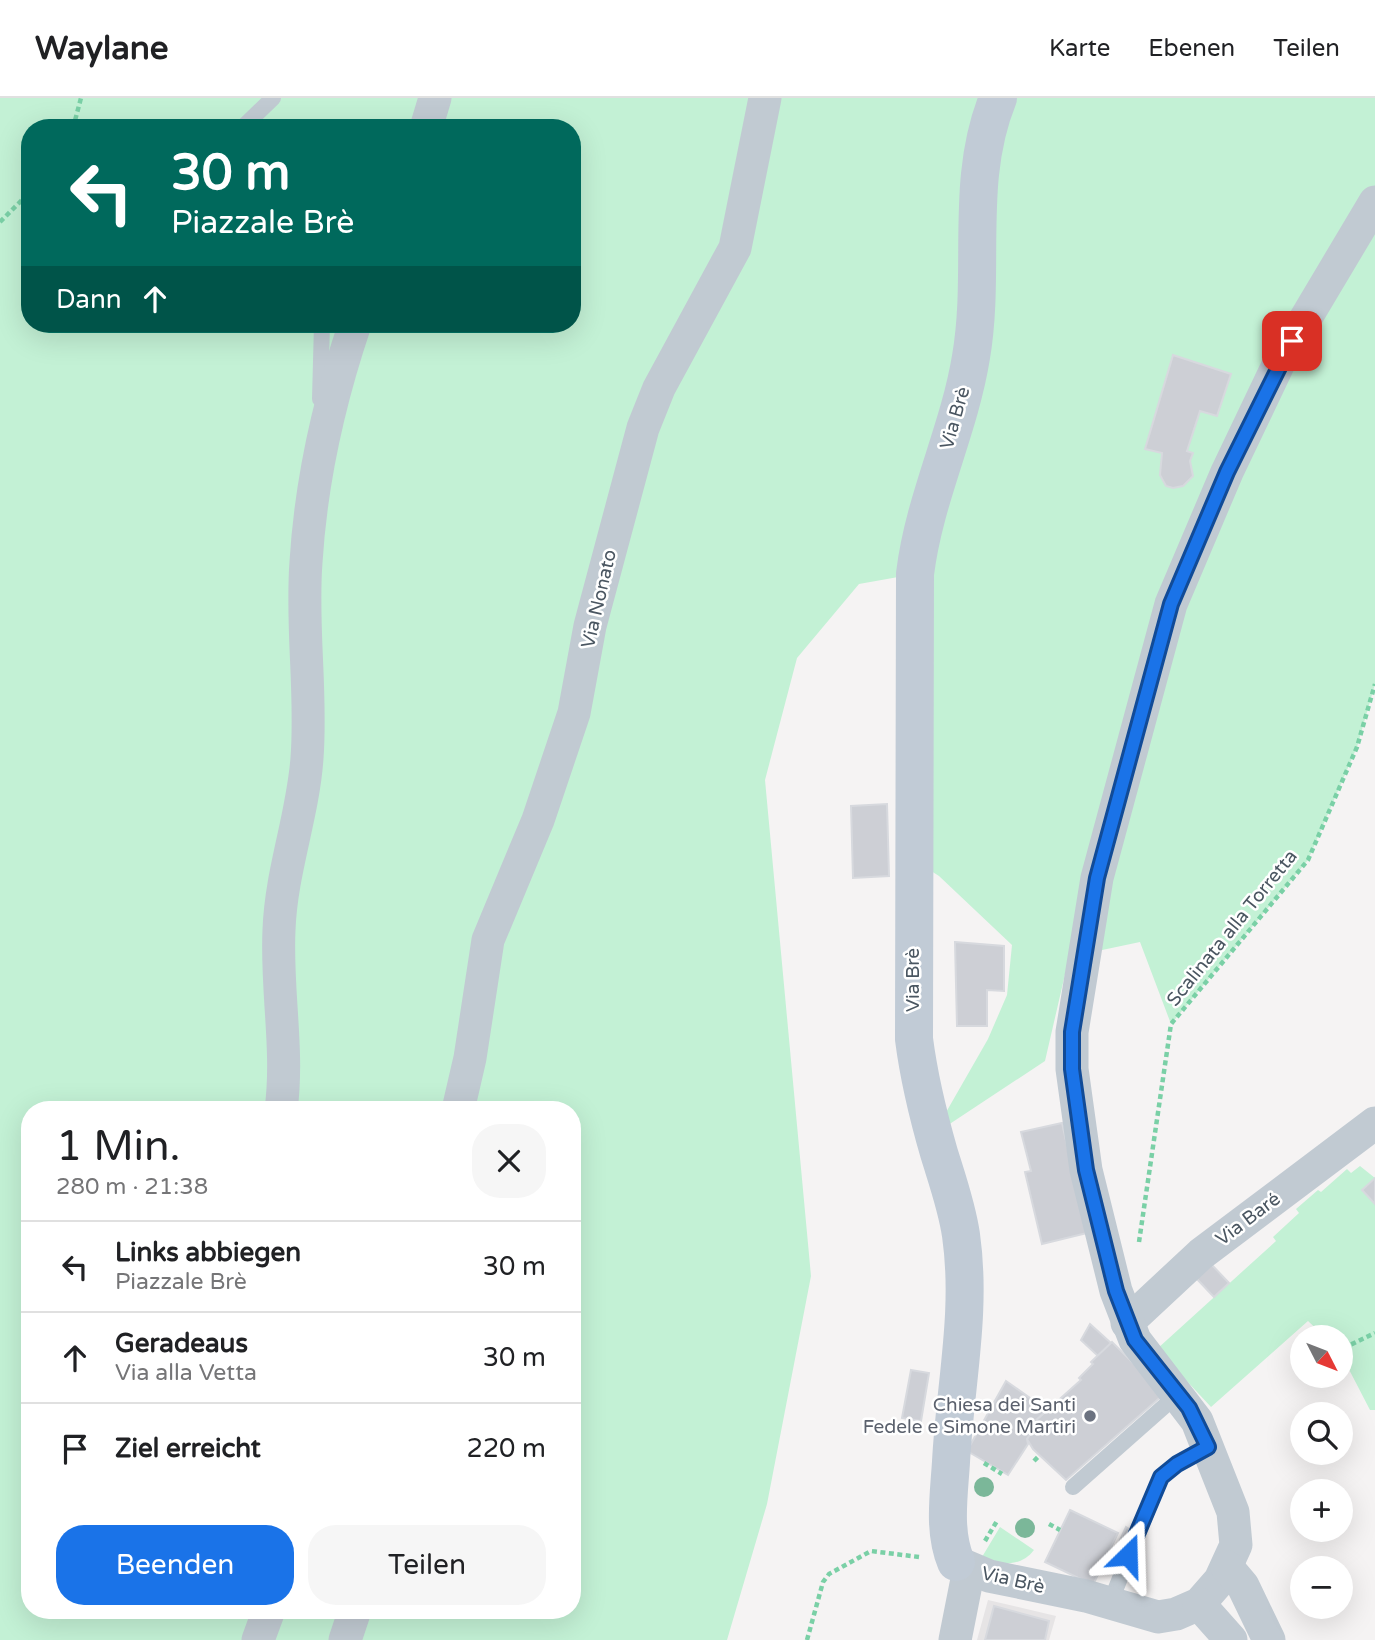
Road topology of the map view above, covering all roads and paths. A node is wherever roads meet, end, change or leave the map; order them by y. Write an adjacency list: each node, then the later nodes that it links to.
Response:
1 (81, 98): 6 (path)
2 (272, 98): 7 (lane)
3 (435, 98): 8 (street)
4 (765, 98): 17 (street, Via Nonato)
5 (998, 98): 30 (street, Via Brè)
6 (75, 119)
7 (251, 119)
8 (429, 119)
9 (21, 201): 11 (path)
10 (1375, 202): 20 (street)
11 (0, 222)
12 (322, 333): 14 (lane)
13 (352, 333): 14 (street)
14 (323, 437): 16 (street)
15 (1375, 684): 19 (path, Scalinata alla Torretta)
16 (282, 1101)
17 (460, 1101)
18 (1375, 1123): 20 (street, Via Baré)
19 (1137, 1255)
20 (1126, 1322): 23 (street)
21 (1375, 1333): 22 (path)
22 (1353, 1344)
23 (1177, 1395): 24 (street); 27 (lane)
24 (1208, 1447): 31 (street); 32 (lane)
25 (1040, 1455): 26 (path)
26 (1034, 1461)
27 (1073, 1487)
28 (1049, 1524): 29 (path)
29 (1060, 1530)
30 (962, 1566): 32 (street, Via Brè); 38 (path); 39 (street)
31 (1227, 1567): 33 (street); 41 (street)
32 (1110, 1603): 33 (street, Via Brè)
33 (1199, 1604): 40 (street)
34 (266, 1619): 36 (street)
35 (352, 1619): 37 (street)
36 (258, 1640)
37 (345, 1640)
38 (807, 1640)
39 (955, 1640)
40 (1231, 1640)
41 (1269, 1640)

